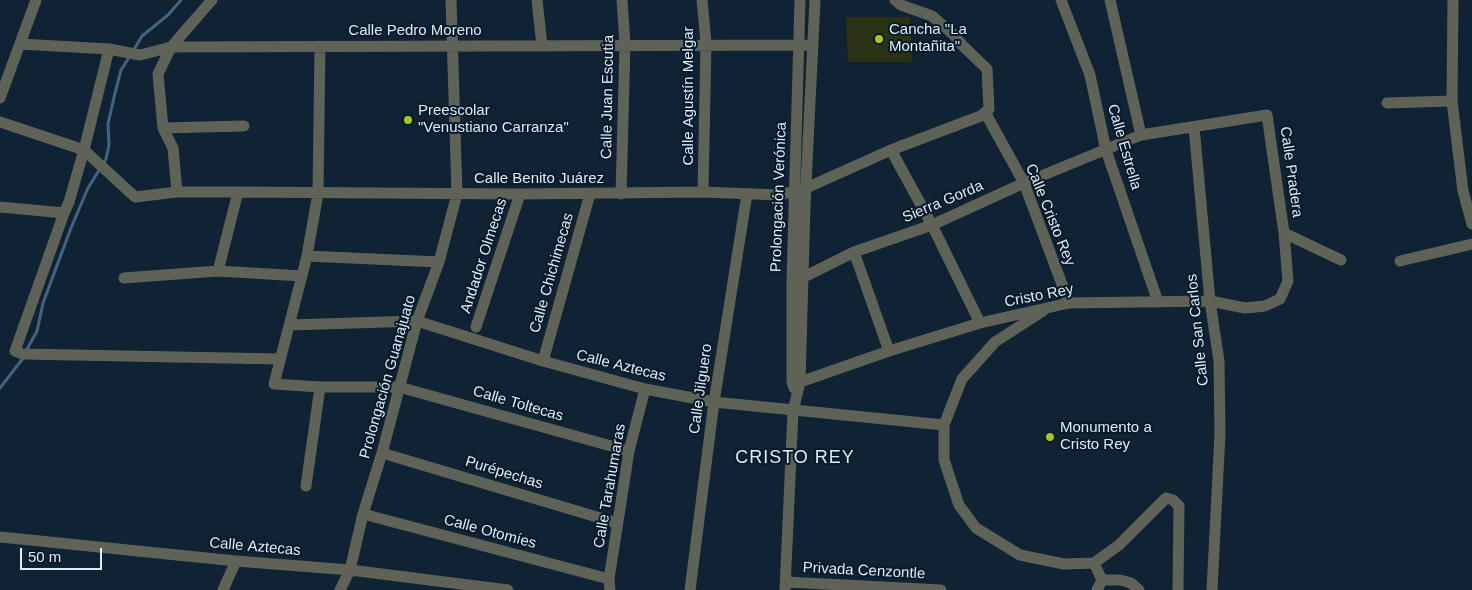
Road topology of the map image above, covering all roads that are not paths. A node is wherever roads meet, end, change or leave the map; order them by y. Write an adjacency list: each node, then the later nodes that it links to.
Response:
1 (36, 0): 14 (street)
2 (212, 0): 18 (street)
3 (451, 0): 20 (street, Prolongación Guanajuato)
4 (537, 0): 21 (street)
5 (622, 0): 17 (street, Calle Juan Escutia)
6 (702, 0): 13 (street, Calle Agustín Melgar)
7 (800, 0): 15 (street, Prolongación Verónica)
8 (815, 0): 16 (street, Prolongación Verónica)
9 (895, 0): 26 (street)
10 (1061, 0): 35 (street, Calle Estrella)
11 (1110, 0): 32 (street)
12 (1453, 0): 24 (street)
13 (706, 43): 15 (street, Calle Pedro Moreno); 17 (street, Calle Pedro Moreno); 40 (street, Calle Agustín Melgar)
14 (20, 44): 22 (street, Calle Pedro Moreno); 23 (street)
15 (799, 44): 16 (street, Calle Pedro Moreno); 37 (street, Prolongación Verónica)
16 (812, 44): 37 (street, Prolongación Verónica)
17 (625, 45): 21 (street, Calle Pedro Moreno); 45 (street, Calle Juan Escutia)
18 (170, 46): 19 (street, Calle Pedro Moreno); 22 (street, Calle Pedro Moreno); 31 (street)
19 (320, 46): 20 (street, Calle Pedro Moreno); 41 (street)
20 (454, 46): 21 (street, Calle Pedro Moreno); 42 (street, Prolongación Guanajuato)
21 (542, 46)
22 (109, 49): 33 (street)
23 (0, 98)
24 (1452, 101): 25 (street); 49 (street)
25 (1387, 104)
26 (984, 115): 34 (street, Calle Benito Juárez); 36 (street, Calle Cristo Rey)
27 (1267, 115): 30 (street, Sierra Gorda); 51 (street, Calle Pradera)
28 (0, 122): 33 (street)
29 (244, 126): 31 (street)
30 (1194, 127): 32 (street, Sierra Gorda); 63 (street, Calle San Carlos)
31 (163, 128): 38 (street)
32 (1141, 135): 35 (street, Sierra Gorda)
33 (84, 150): 38 (street, Calle Benito Juárez); 48 (street)
34 (891, 150): 37 (street, Calle Benito Juárez); 50 (street)
35 (1106, 150): 36 (street, Sierra Gorda); 64 (street, Calle Estrella)
36 (1024, 183): 50 (street, Sierra Gorda); 65 (street, Calle Cristo Rey)
37 (800, 190): 46 (street, Calle Benito Juárez); 61 (street, Prolongación Verónica)
38 (177, 192): 39 (street, Calle Benito Juárez)
39 (238, 192): 41 (street, Calle Benito Juárez); 58 (street)
40 (703, 192): 45 (street, Calle Benito Juárez); 46 (street, Calle Benito Juárez)
41 (318, 193): 42 (street, Calle Benito Juárez); 54 (street)
42 (457, 194): 43 (street, Calle Benito Juárez); 57 (street, Prolongación Guanajuato)
43 (520, 194): 44 (street, Calle Benito Juárez); 70 (street, Andador Olmecas)
44 (590, 194): 45 (street, Calle Benito Juárez); 73 (street, Calle Chichimecas)
45 (622, 194)
46 (747, 194): 78 (street, Calle Jilguero)
47 (0, 206): 48 (street)
48 (64, 214): 72 (street)
49 (1472, 224)
50 (932, 225): 53 (street, Sierra Gorda); 68 (street)
51 (1284, 233): 55 (street, Calle Pradera); 62 (street, Calle Pradera)
52 (1472, 244): 56 (street)
53 (854, 252): 61 (street, Sierra Gorda); 71 (street)
54 (307, 256): 57 (street); 59 (street)
55 (1342, 260)
56 (1400, 261)
57 (439, 262): 67 (street, Prolongación Guanajuato)
58 (218, 271): 59 (street); 60 (street)
59 (302, 276): 69 (street)
60 (124, 278)
61 (797, 280): 74 (street, Prolongación Verónica)
62 (1288, 281): 63 (street, Cristo Rey)
63 (1210, 301): 64 (street, Cristo Rey); 101 (street, Calle San Carlos)
64 (1158, 302): 65 (street, Cristo Rey)
65 (1070, 303): 66 (street, Cristo Rey)
66 (1047, 308): 68 (street, Cristo Rey); 80 (street)
67 (417, 321): 69 (street, Calle Aztecas); 73 (street, Calle Aztecas); 76 (street, Prolongación Guanajuato)
68 (980, 323): 71 (street, Cristo Rey)
69 (289, 325): 72 (street)
70 (476, 327)
71 (890, 351): 74 (street, Cristo Rey)
72 (280, 358): 75 (street, Calle Toltecas)
73 (543, 361): 77 (street, Calle Aztecas)
74 (796, 382): 79 (street, Prolongación Verónica)
75 (320, 387): 76 (street, Calle Toltecas); 83 (street)
76 (399, 387): 81 (street, Calle Toltecas); 82 (street, Prolongación Guanajuato)
77 (645, 389): 78 (street, Calle Aztecas); 81 (street, Calle Tarahumaras)
78 (714, 402): 79 (street, Calle Aztecas); 97 (street, Calle Jilguero)
79 (793, 410): 80 (street, Calle Aztecas); 93 (street, Prolongación Verónica)
80 (944, 424): 88 (street)
81 (629, 451): 85 (street, Calle Tarahumaras)
82 (382, 453): 84 (street, Prolongación Guanajuato); 85 (street, Purépechas)
83 (306, 486)
84 (363, 514): 89 (street, Prolongación Guanajuato); 91 (street, Calle Otomíes)
85 (617, 523): 91 (street, Calle Tarahumaras)
86 (0, 537): 87 (street, Calle Aztecas)
87 (236, 561): 89 (street, Calle Aztecas); 94 (street)
88 (1094, 563): 92 (street); 100 (street)
89 (350, 570): 90 (street, Calle Aztecas); 95 (street, Prolongación Guanajuato)
90 (427, 585): 96 (street, Calle Aztecas)
91 (610, 585)
92 (1099, 585): 99 (street)
93 (786, 586): 98 (street, Privada Cenzontle)
94 (223, 590)
95 (340, 590)
96 (505, 590)
97 (690, 590)
98 (941, 590)
99 (1139, 590)
100 (1178, 590)
101 (1212, 590)

